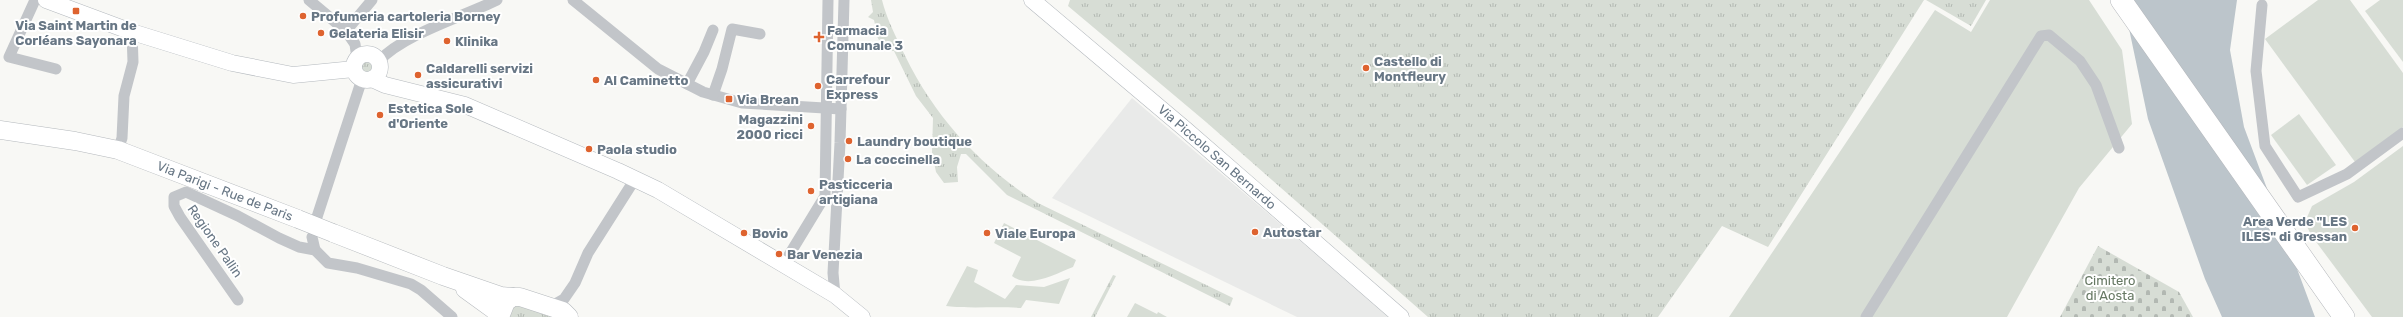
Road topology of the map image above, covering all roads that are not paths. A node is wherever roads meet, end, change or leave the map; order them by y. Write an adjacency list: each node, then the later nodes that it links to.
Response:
1 (35, 0): 18 (street)
2 (46, 0): 15 (street)
3 (372, 0): 14 (street)
4 (497, 0): 17 (street)
5 (572, 0): 20 (street)
6 (828, 0): 22 (street)
7 (844, 0): 23 (street)
8 (1032, 0): 43 (street, Via Piccolo San Bernardo)
9 (2106, 0): 45 (highway)
10 (2121, 0): 46 (highway)
11 (316, 2): 14 (street)
12 (2262, 5): 25 (street)
13 (713, 30): 20 (street)
14 (346, 31): 19 (street)
15 (132, 32): 19 (street); 27 (street)
16 (760, 34): 21 (street)
17 (379, 61): 19 (street); 19 (street)
18 (56, 70)
19 (361, 71): 28 (street); 29 (street)
20 (687, 84): 21 (street)
21 (712, 95): 22 (street)
22 (827, 109): 23 (street); 32 (street)
23 (841, 109): 35 (street)
24 (0, 130): 27 (main road, Via Parigi - Rue de Paris)
25 (2403, 133)
26 (2119, 148): 44 (street)
27 (118, 150): 33 (main road, Via Parigi - Rue de Paris, bridge)
28 (635, 179): 32 (street); 34 (street)
29 (316, 220)
30 (312, 237): 31 (street)
31 (315, 250): 37 (street, Regione Pallin); 40 (street, Regione Pallin)
32 (783, 265): 35 (street)
33 (443, 276): 36 (main road, Via Parigi - Rue de Paris); 41 (main road, Via Parigi - Rue de Paris)
34 (575, 283): 38 (street); 39 (street)
35 (835, 295): 42 (street)
36 (513, 298): 38 (main road, Via Parigi - Rue de Paris); 41 (main road, Via Parigi - Rue de Paris)
37 (238, 300)
38 (550, 307): 39 (main road, Via Parigi - Rue de Paris)
39 (569, 316)
40 (452, 317)
41 (500, 317)
42 (862, 317)
43 (1401, 317)
44 (1866, 317)
45 (2329, 317)
46 (2344, 317)

